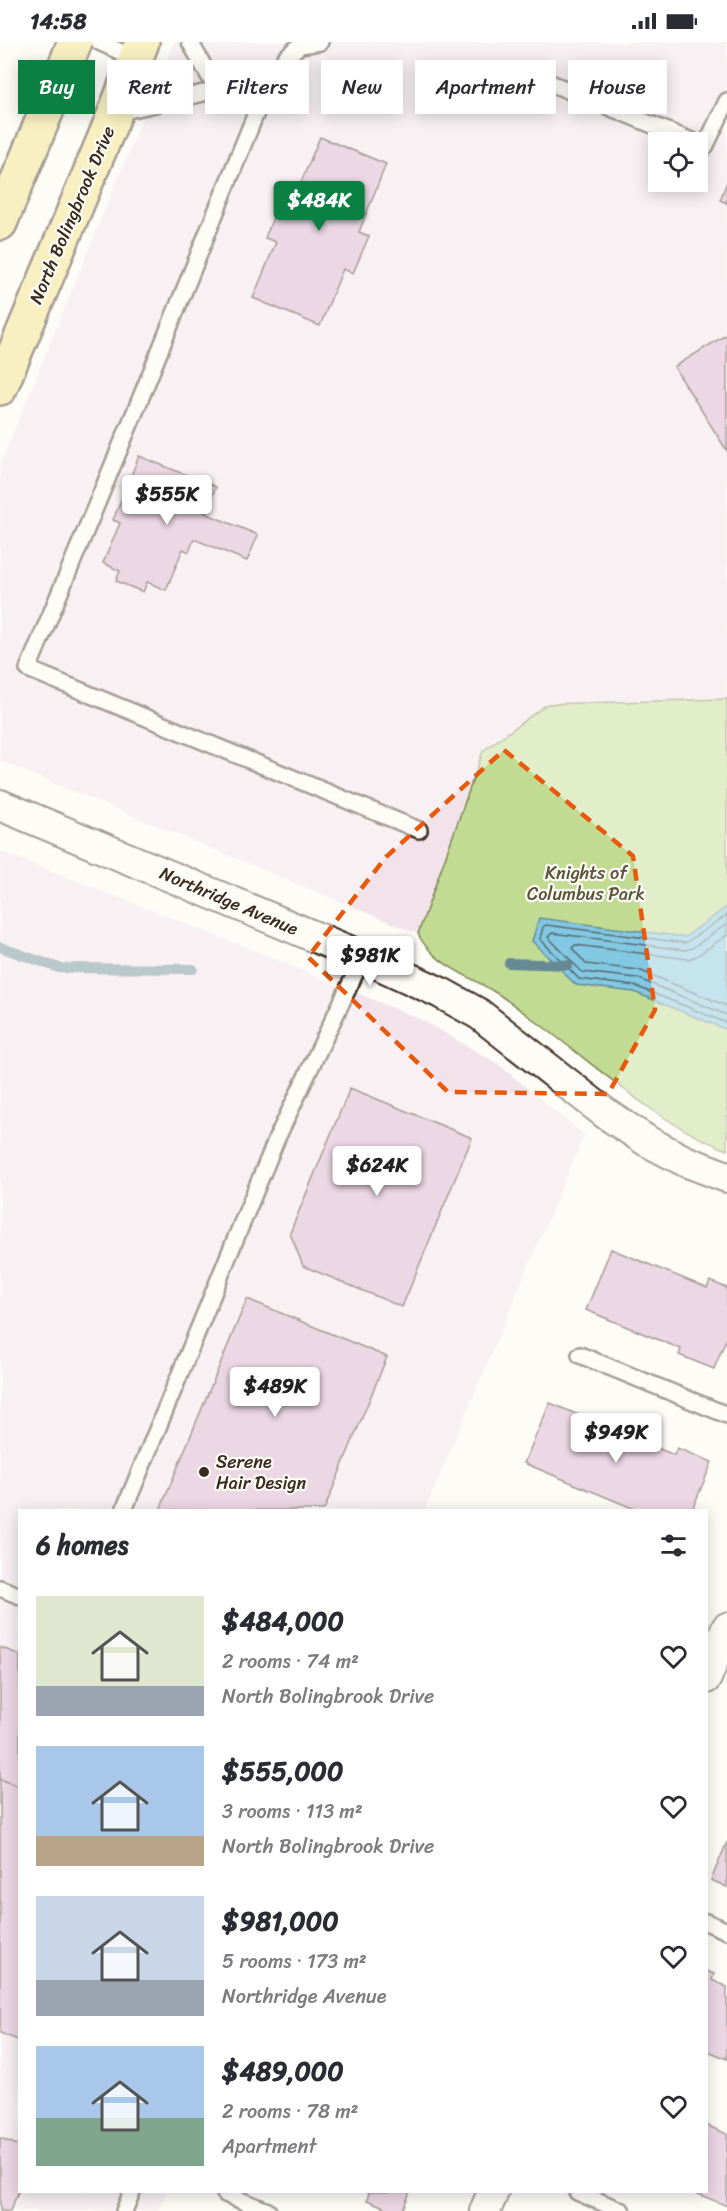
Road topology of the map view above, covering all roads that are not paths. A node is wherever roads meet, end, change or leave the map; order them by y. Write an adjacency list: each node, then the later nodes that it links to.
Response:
1 (75, 42): 14 (main road)
2 (99, 42): 5 (lane)
3 (190, 42): 7 (lane)
4 (320, 42): 6 (lane)
5 (139, 50)
6 (284, 60)
7 (205, 69)
8 (556, 85): 12 (lane)
9 (727, 101): 13 (lane)
10 (115, 114): 15 (main road, North Bolingbrook Drive)
11 (256, 114): 17 (lane)
12 (669, 132)
13 (708, 141)
14 (0, 223)
15 (0, 388)
16 (0, 805): 18 (street, Northridge Avenue)
17 (418, 830)
18 (363, 957): 19 (street, Northridge Avenue); 22 (lane)
19 (727, 1177)
20 (580, 1355): 21 (lane)
21 (727, 1415)
22 (124, 1509)
23 (0, 1588): 24 (lane)
24 (18, 1595)
25 (727, 1628): 26 (street)
26 (708, 1673)
27 (708, 1923): 28 (lane)
28 (727, 1931)
29 (132, 2193): 33 (lane)
30 (225, 2193): 34 (lane)
31 (493, 2193): 35 (street)
32 (578, 2193): 36 (lane)
33 (124, 2211)
34 (268, 2211)
35 (485, 2211)
36 (622, 2211)

